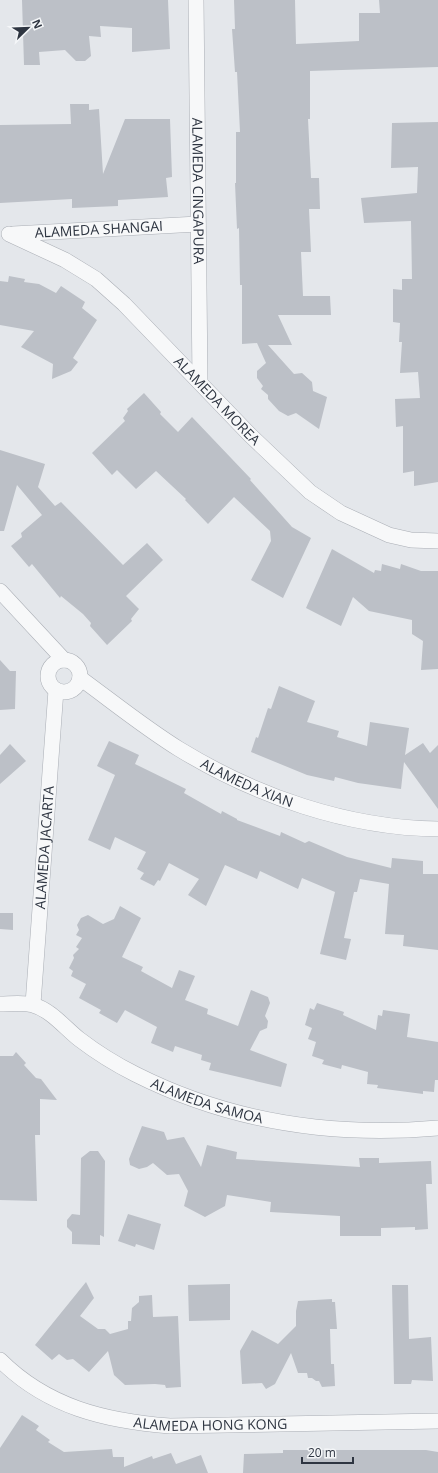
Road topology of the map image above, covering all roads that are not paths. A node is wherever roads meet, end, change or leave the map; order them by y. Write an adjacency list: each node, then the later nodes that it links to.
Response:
1 (196, 0): 2 (street, ALAMEDA CINGAPURA)
2 (198, 224): 3 (street, ALAMEDA SHANGAI); 4 (street, ALAMEDA CINGAPURA)
3 (4, 234): 4 (street, ALAMEDA MOREA)
4 (200, 382): 5 (street, ALAMEDA MOREA)
5 (438, 541)
6 (0, 591): 7 (street)
7 (64, 660): 8 (street); 9 (street)
8 (80, 678): 9 (street); 10 (street, ALAMEDA XIAN)
9 (56, 690): 12 (street, ALAMEDA JACARTA)
10 (438, 829)
11 (0, 1004): 12 (street)
12 (33, 1004): 13 (street, ALAMEDA SAMOA)
13 (438, 1128)
14 (0, 1360): 15 (street, ALAMEDA HONG KONG)
15 (438, 1421)

